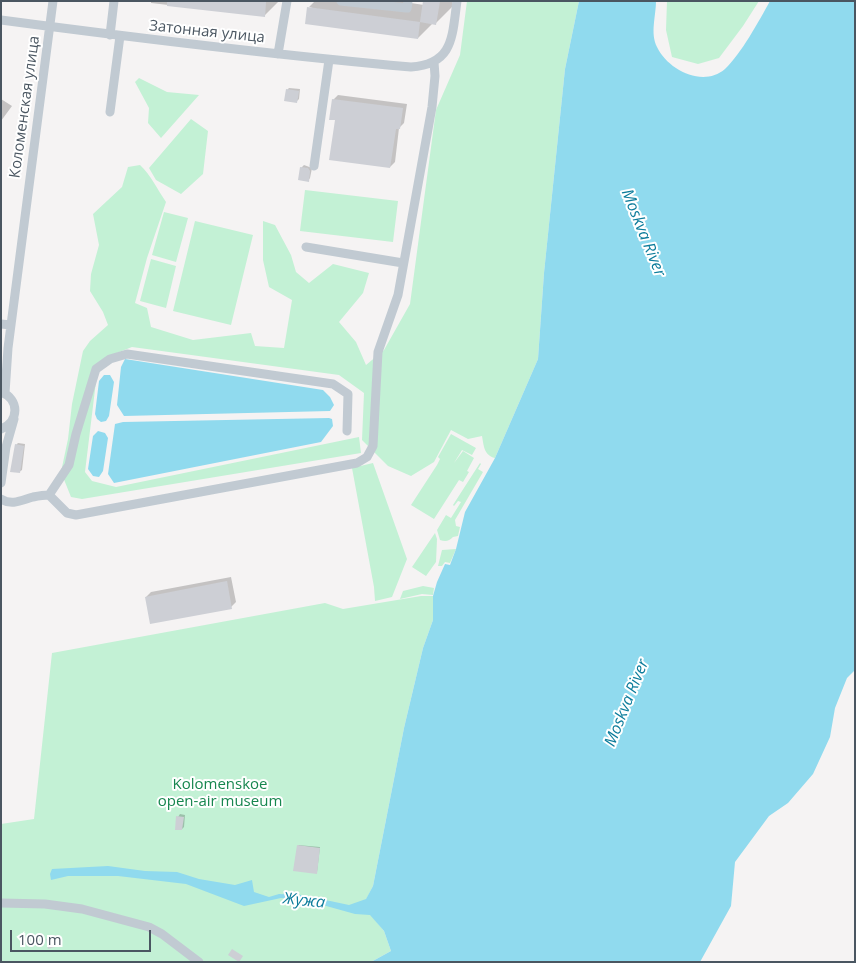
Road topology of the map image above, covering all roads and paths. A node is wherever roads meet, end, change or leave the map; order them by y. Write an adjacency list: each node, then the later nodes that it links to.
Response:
1 (53, 1): 8 (street, Коломенская улица)
2 (114, 1): 9 (street)
3 (287, 1): 10 (street)
4 (341, 1): 5 (street)
5 (408, 1)
6 (457, 1): 12 (street)
7 (1, 20): 8 (street, Затонная улица)
8 (50, 26): 9 (street, Затонная улица); 18 (street, Коломенская улица)
9 (115, 36): 10 (street, Затонная улица); 13 (street)
10 (278, 54): 11 (street, Затонная улица)
11 (329, 60): 12 (street, Затонная улица); 14 (street)
12 (434, 62): 16 (street)
13 (110, 112)
14 (314, 166)
15 (306, 247): 16 (street)
16 (403, 263): 27 (street)
17 (1, 324): 18 (street)
18 (11, 325): 19 (street, Коломенская улица)
19 (6, 364): 20 (street, Коломенская улица); 21 (street, Коломенская улица)
20 (1, 373)
21 (3, 393): 22 (street, Коломенская улица)
22 (14, 419): 23 (street); 25 (street)
23 (1, 429)
24 (347, 431): 27 (street)
25 (4, 443): 26 (street)
26 (1, 482)
27 (49, 495): 28 (street)
28 (1, 499)
29 (1, 904): 30 (street)
30 (199, 962)

